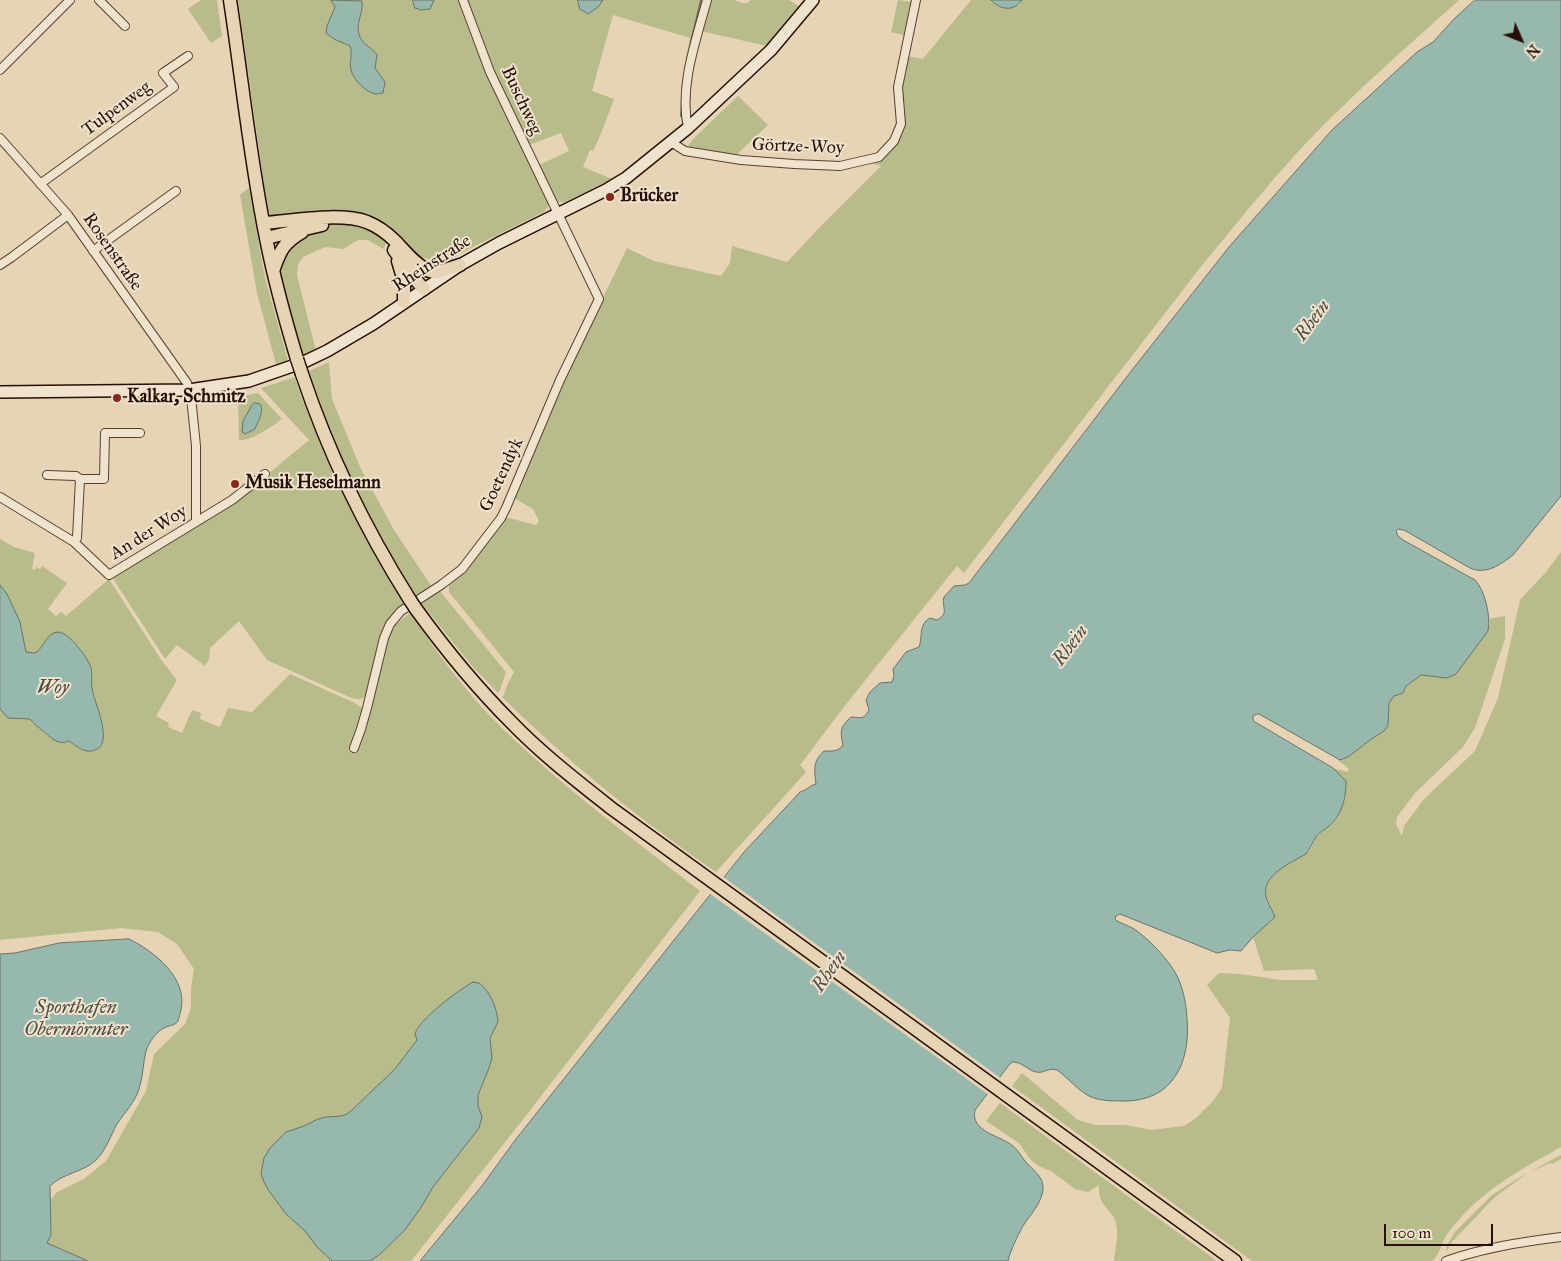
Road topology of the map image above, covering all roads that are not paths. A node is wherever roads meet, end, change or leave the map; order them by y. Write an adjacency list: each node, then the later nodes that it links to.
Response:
1 (70, 0): 10 (street)
2 (99, 0): 8 (street)
3 (230, 0): 18 (main road)
4 (463, 0): 16 (street, Buschweg)
5 (707, 0): 11 (street)
6 (813, 0): 11 (main road, Rheinstraße)
7 (916, 0): 13 (street, Görtze-Woy)
8 (125, 26)
9 (188, 56): 14 (street, Tulpenweg)
10 (0, 70)
11 (688, 128): 13 (main road, Rheinstraße)
12 (0, 138): 14 (street, Rosenstraße)
13 (671, 142): 16 (main road, Rheinstraße)
14 (40, 184): 17 (street, Rosenstraße)
15 (176, 191): 22 (street)
16 (558, 213): 25 (main road, Rheinstraße); 38 (street, Goetendyk)
17 (68, 215): 22 (street, Rosenstraße); 24 (street)
18 (263, 223): 20 (main road); 23 (main road)
19 (312, 227): 20 (main road); 21 (main road); 26 (main road)
20 (266, 238): 26 (main road)
21 (392, 248): 27 (main road); 28 (main road)
22 (93, 251): 29 (street, Rosenstraße)
23 (405, 252): 25 (main road); 27 (main road)
24 (0, 265)
25 (460, 265): 27 (main road, Rheinstraße)
26 (273, 271): 40 (main road, bridge)
27 (424, 288): 28 (main road, Rheinstraße)
28 (404, 302): 29 (main road, Rheinstraße)
29 (189, 390): 30 (main road, Rheinstraße); 36 (street)
30 (0, 392)
31 (140, 434): 34 (street)
32 (265, 474): 36 (street, An der Woy)
33 (47, 475): 34 (street)
34 (80, 479): 37 (street)
35 (0, 497): 37 (street, An der Woy)
36 (196, 521): 37 (street, An der Woy)
37 (74, 542)
38 (354, 748)
39 (1561, 1236): 41 (street)
40 (1236, 1261)
41 (1446, 1261)

